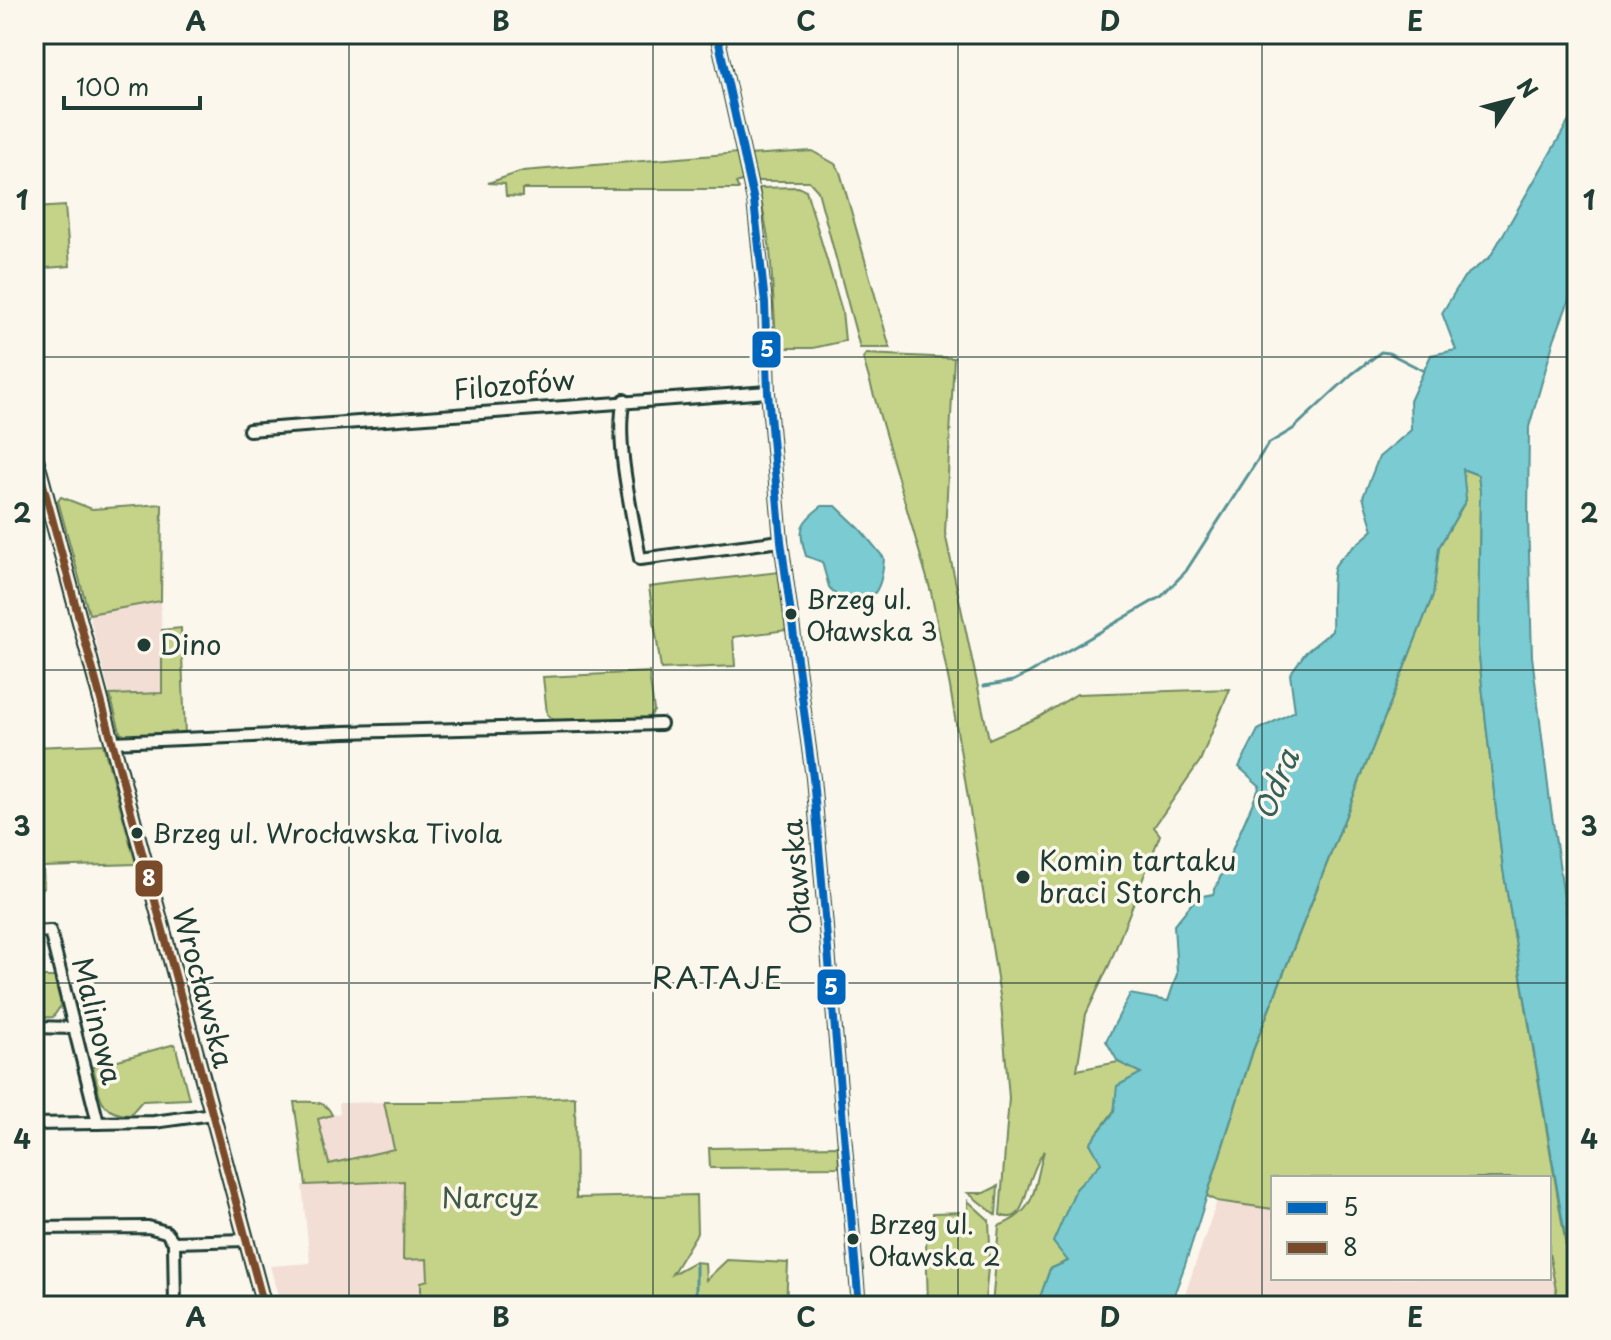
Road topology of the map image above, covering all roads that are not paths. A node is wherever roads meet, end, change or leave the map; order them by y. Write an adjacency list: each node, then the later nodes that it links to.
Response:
1 (717, 34): 2 (street, Oławska)
2 (768, 392): 3 (street, Filozofów); 6 (street, Oławska)
3 (624, 400): 4 (street, Filozofów); 6 (street)
4 (249, 430)
5 (34, 451): 8 (street, Wrocławska)
6 (781, 541): 20 (street, Oławska)
7 (661, 724): 8 (street)
8 (112, 742): 12 (street, Wrocławska)
9 (34, 932): 11 (street, Malinowa)
10 (34, 1027): 11 (street)
11 (73, 1028): 13 (street, Malinowa)
12 (212, 1114): 13 (street); 16 (street, Wrocławska)
13 (98, 1123): 14 (street)
14 (34, 1124)
15 (34, 1228): 17 (street)
16 (247, 1240): 17 (street); 19 (street, Wrocławska)
17 (174, 1242): 18 (street)
18 (175, 1306)
19 (264, 1306)
20 (859, 1306)

